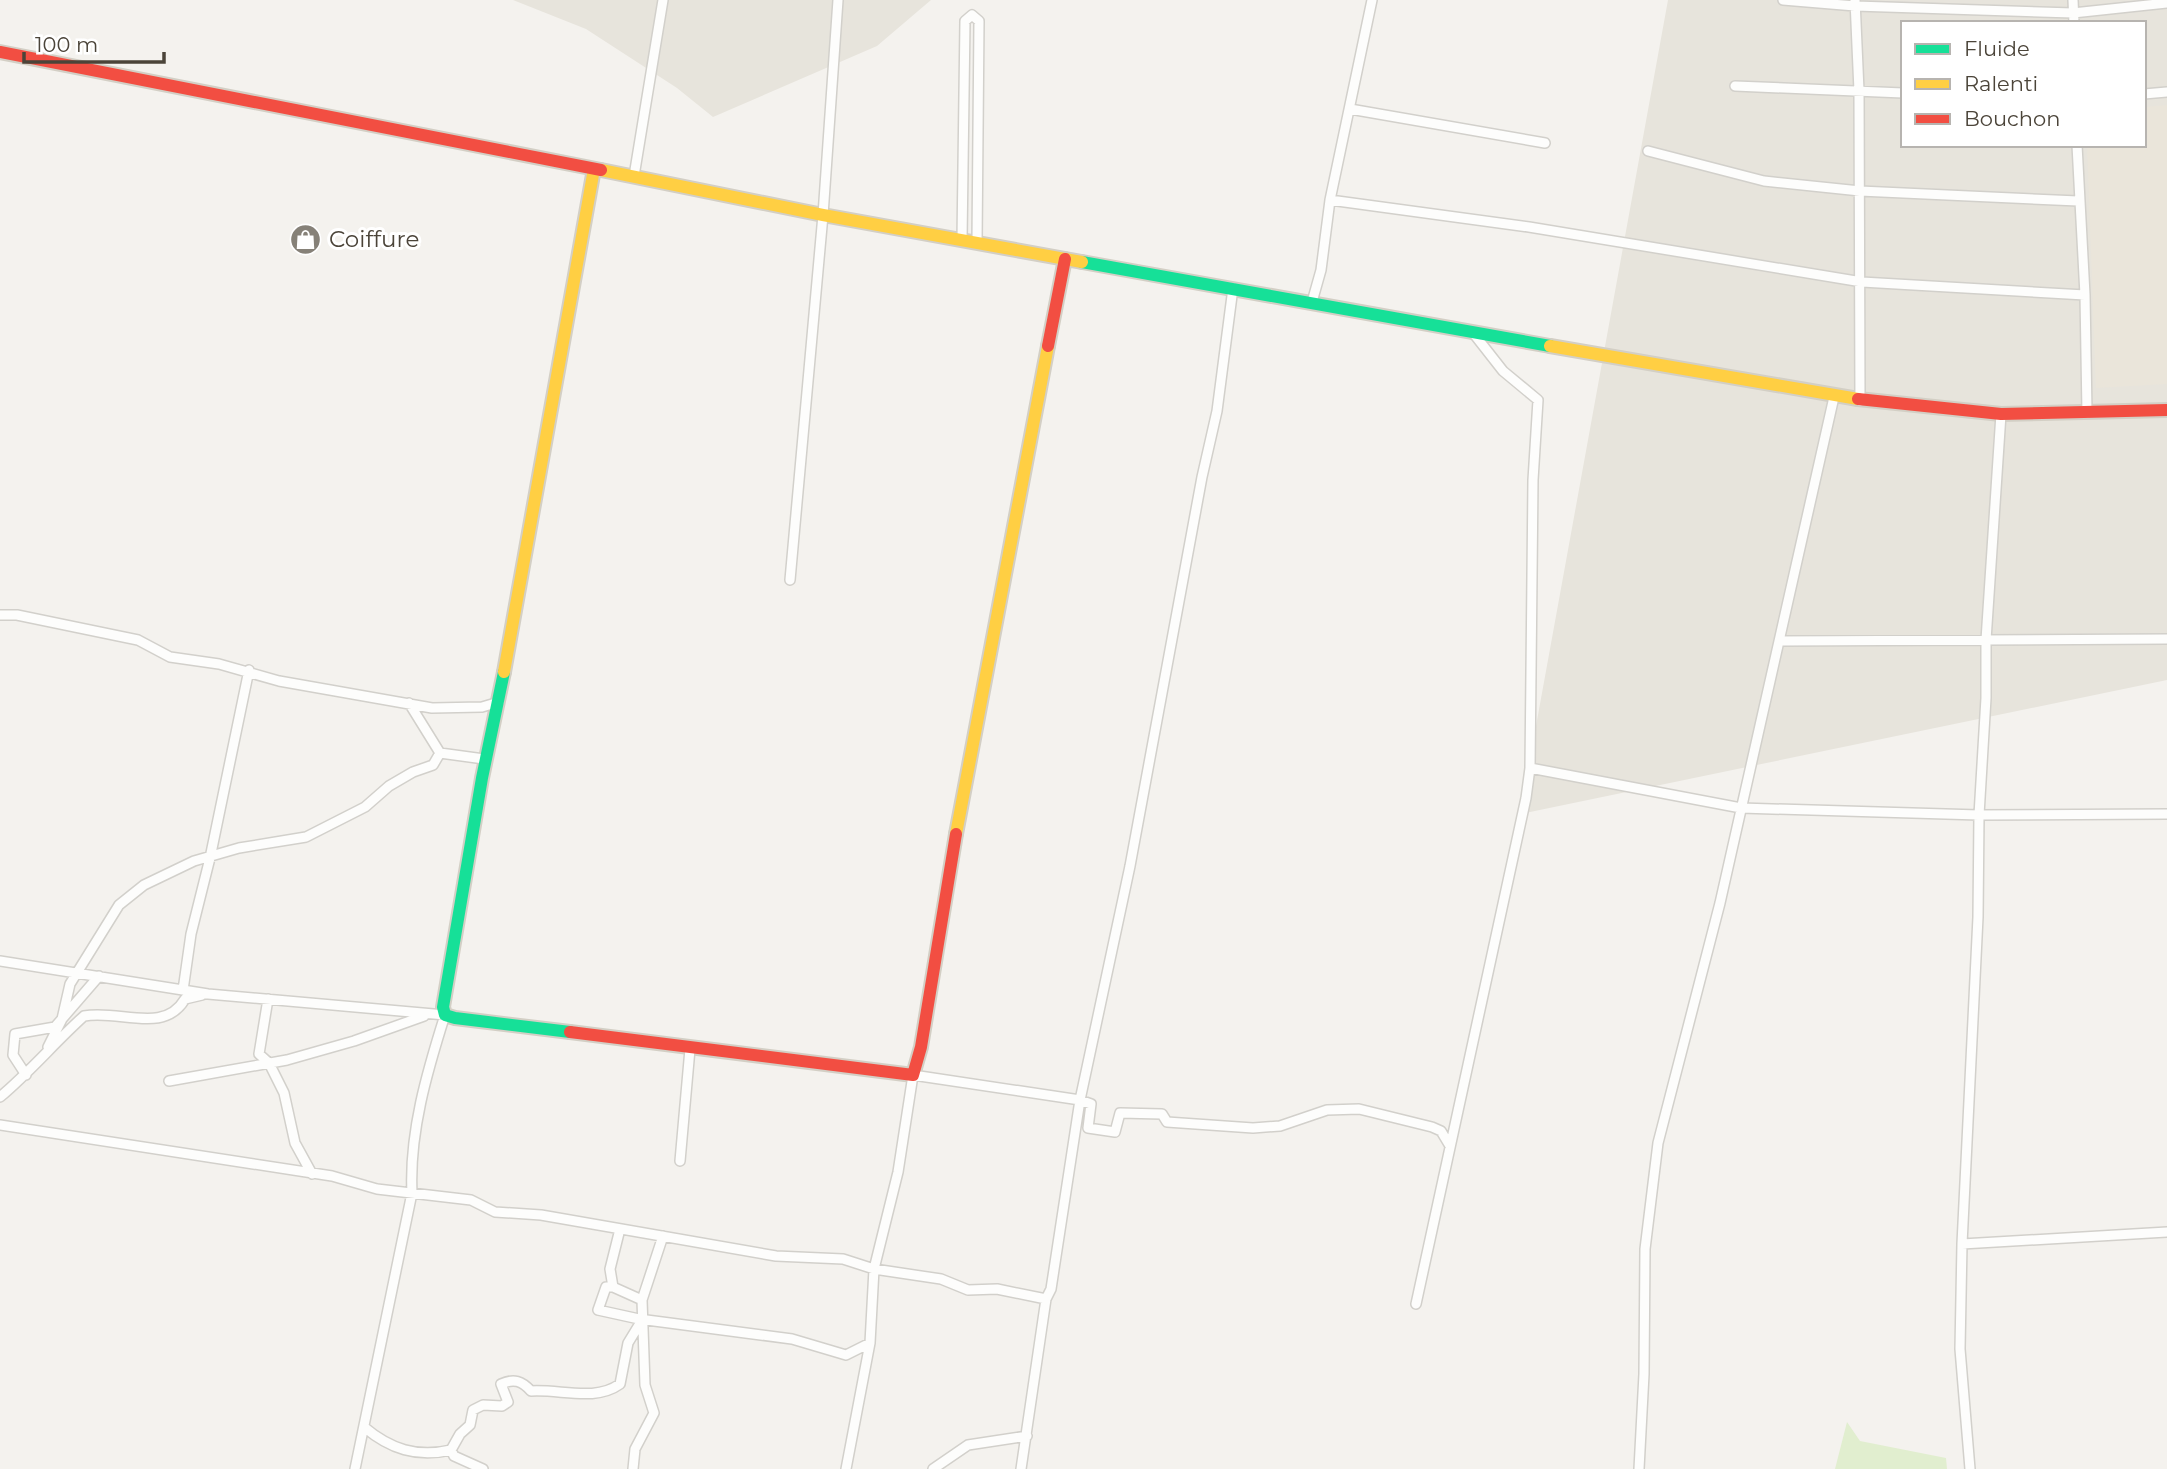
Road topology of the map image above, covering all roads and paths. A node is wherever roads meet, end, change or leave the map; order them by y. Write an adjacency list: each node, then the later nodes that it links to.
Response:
1 (663, 0): 20 (street)
2 (838, 0): 24 (street)
3 (1372, 0): 15 (street)
4 (1783, 0): 6 (street)
5 (2073, 0): 8 (street)
6 (1855, 3): 8 (street); 11 (street)
7 (2167, 3): 8 (street)
8 (2073, 18)
9 (0, 52): 19 (street)
10 (1735, 86): 11 (street)
11 (1859, 91): 13 (street); 21 (street)
12 (2167, 92): 14 (street)
13 (1901, 93)
14 (2146, 94)
15 (1350, 109): 16 (street); 22 (street)
16 (1545, 143)
17 (2077, 147): 23 (street)
18 (1648, 151): 21 (street)
19 (594, 169): 20 (street); 44 (street)
20 (634, 176): 24 (street)
21 (1860, 191): 23 (street); 28 (street)
22 (1330, 200): 28 (street); 31 (street)
23 (2078, 201): 30 (street)
24 (823, 215): 25 (street); 38 (street)
25 (962, 240): 26 (street); 26 (street)
26 (977, 242): 27 (street)
27 (1065, 259): 29 (street); 66 (street)
28 (1862, 282): 30 (street); 34 (street)
29 (1233, 288): 31 (street); 69 (street)
30 (2085, 295): 37 (street)
31 (1312, 302): 32 (street)
32 (1474, 334): 33 (street); 48 (street)
33 (1834, 397): 34 (street); 42 (street)
34 (1860, 401): 36 (street)
35 (2167, 410): 37 (street)
36 (2001, 414): 37 (street); 41 (street)
37 (2087, 414)
38 (790, 580)
39 (0, 615): 43 (street)
40 (2167, 639): 41 (street)
41 (1986, 640): 42 (street); 51 (street)
42 (1780, 641): 49 (street)
43 (249, 670): 45 (street); 52 (street)
44 (499, 702): 45 (street); 47 (street)
45 (409, 703): 46 (street)
46 (440, 752): 47 (street); 52 (street)
47 (484, 759): 60 (street)
48 (1530, 768): 49 (street); 71 (street)
49 (1741, 808): 51 (street); 95 (street)
50 (2167, 814): 51 (street)
51 (1979, 815): 78 (street)
52 (210, 858): 54 (street); 56 (street)
53 (0, 961): 54 (street)
54 (78, 973): 55 (street); 61 (street)
55 (99, 976): 56 (street); 61 (street)
56 (183, 990): 57 (street)
57 (208, 993): 58 (street); 62 (street)
58 (268, 999): 59 (street); 64 (street)
59 (429, 1014): 60 (street); 64 (street)
60 (445, 1015): 63 (street); 74 (street)
61 (62, 1019): 62 (street); 65 (street)
62 (48, 1047): 65 (street)
63 (690, 1049): 66 (street); 72 (street)
64 (269, 1063): 67 (street); 73 (street)
65 (26, 1075): 68 (street)
66 (913, 1075): 69 (street); 79 (street)
67 (169, 1081)
68 (0, 1097)
69 (1080, 1100): 71 (street); 81 (street)
70 (0, 1125): 73 (street)
71 (1450, 1146): 83 (street)
72 (680, 1161)
73 (312, 1174): 74 (street)
74 (412, 1193): 75 (street); 86 (street)
75 (620, 1229): 77 (street); 80 (street)
76 (2167, 1232): 78 (street)
77 (663, 1236): 79 (street); 82 (street)
78 (1962, 1244): 96 (street)
79 (874, 1269): 81 (street); 85 (street)
80 (612, 1287): 82 (street); 84 (street)
81 (1046, 1299): 87 (street)
82 (642, 1300): 84 (street)
83 (1416, 1304)
84 (642, 1320): 85 (street); 88 (street); 91 (street)
85 (870, 1343): 92 (street)
86 (364, 1427): 88 (street); 89 (street)
87 (1027, 1437): 93 (street); 94 (street)
88 (451, 1450): 90 (street)
89 (355, 1469)
90 (483, 1469)
91 (634, 1469)
92 (846, 1469)
93 (933, 1469)
94 (1021, 1469)
95 (1639, 1469)
96 (1970, 1469)

